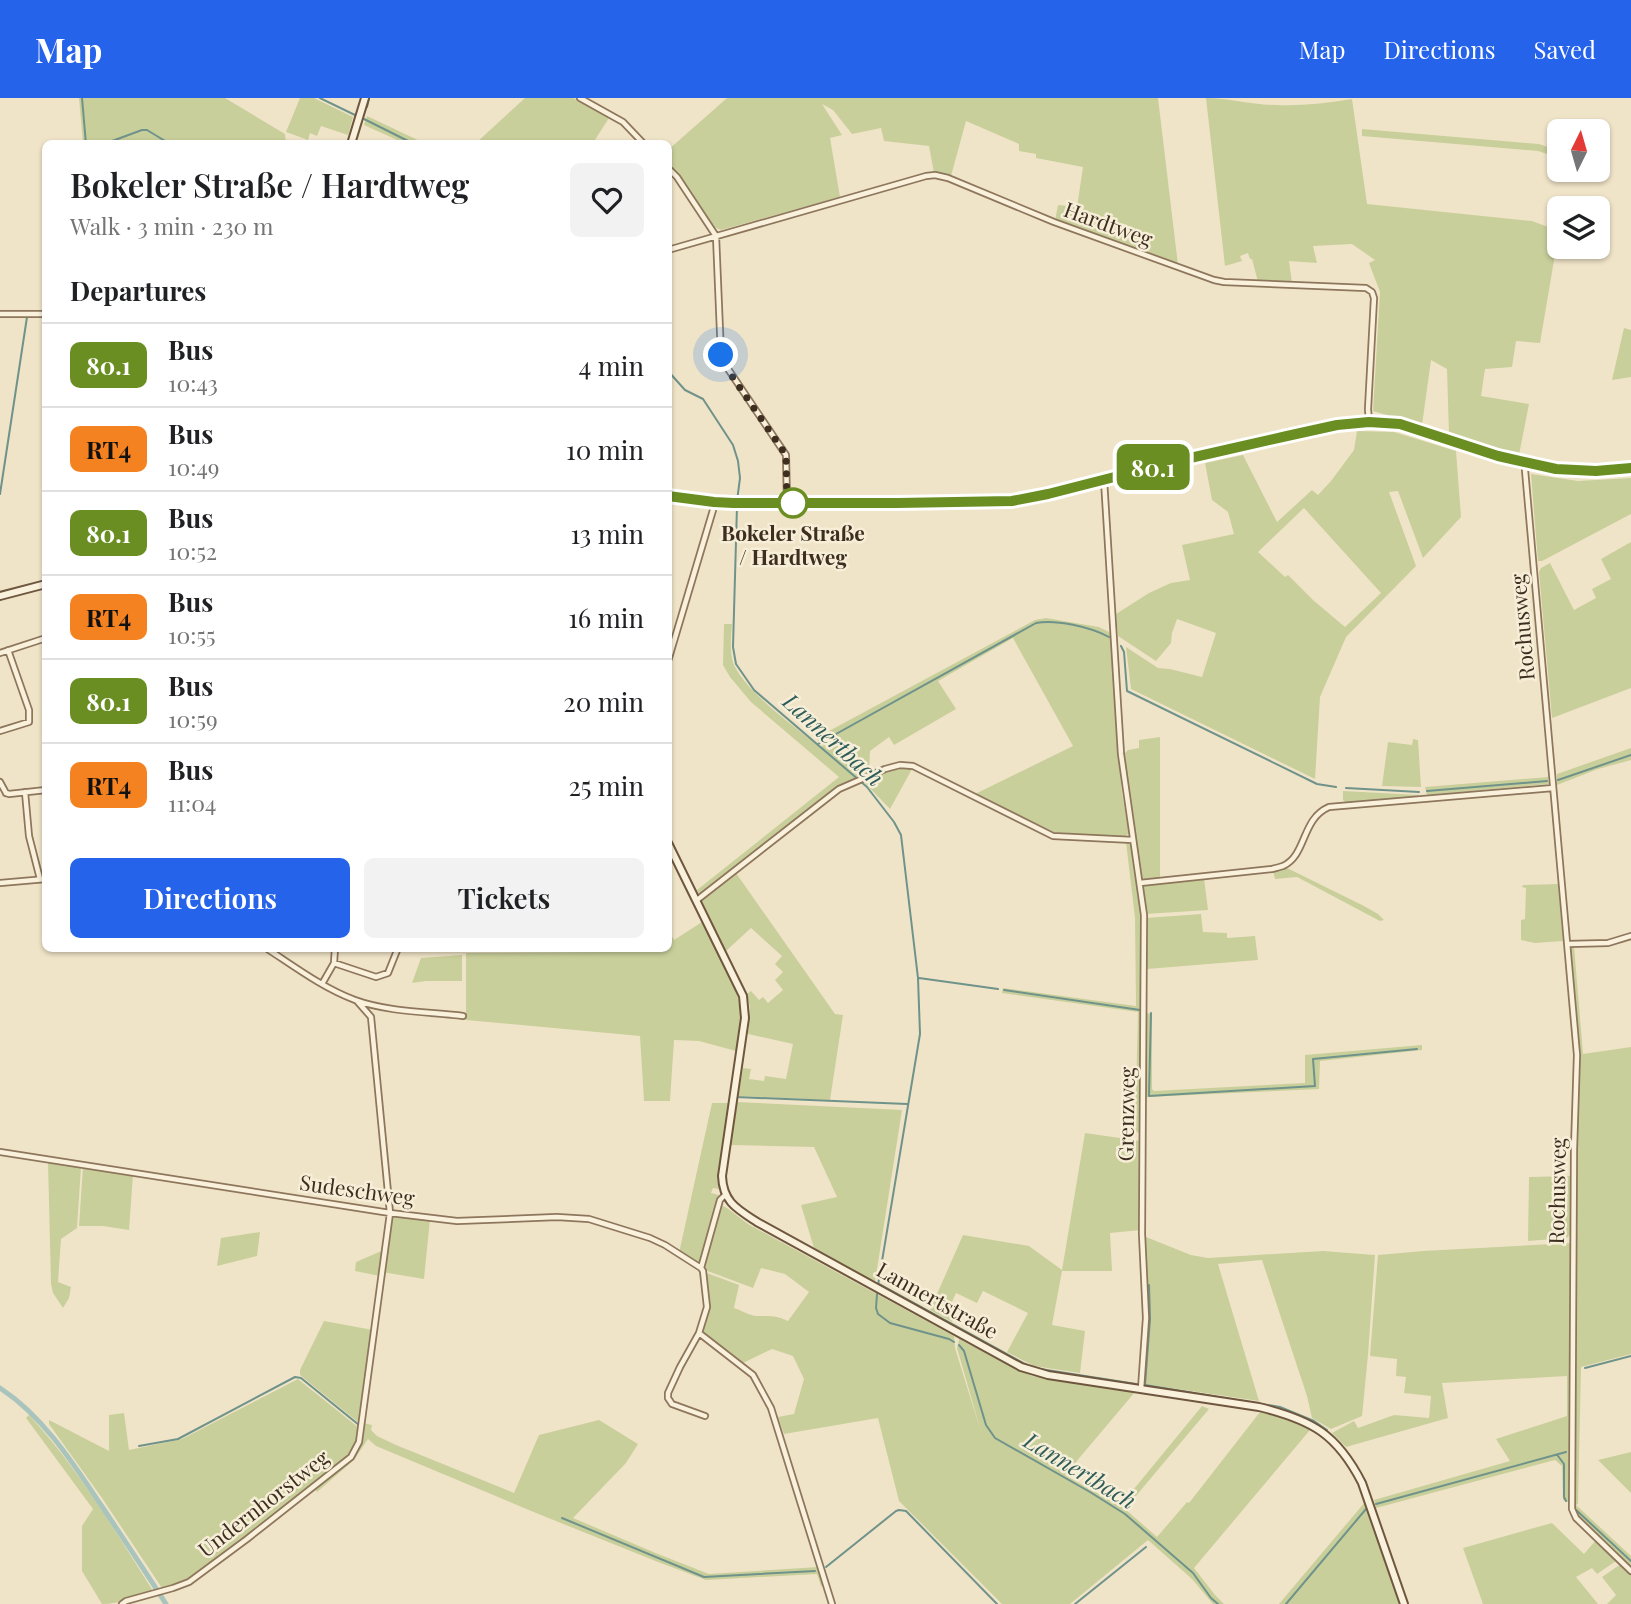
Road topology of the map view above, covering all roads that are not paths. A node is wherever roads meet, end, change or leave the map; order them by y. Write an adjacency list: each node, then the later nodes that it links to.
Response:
1 (365, 98): 3 (street)
2 (580, 98): 4 (street)
3 (352, 140)
4 (641, 140)
5 (672, 172): 6 (street)
6 (716, 236): 7 (street, Hardtweg); 10 (street, Hardtweg); 16 (street)
7 (672, 249)
8 (0, 314): 9 (street)
9 (42, 314)
10 (1369, 422): 11 (street); 13 (street)
11 (1526, 463): 12 (street); 25 (street, Rochusweg)
12 (1631, 468)
13 (1104, 480): 16 (street); 30 (street, Grenzweg)
14 (672, 497): 15 (street)
15 (714, 502): 16 (street); 20 (street)
16 (787, 503)
17 (42, 585): 18 (street)
18 (0, 596)
19 (42, 639): 21 (street)
20 (672, 648)
21 (8, 650): 22 (street); 23 (street)
22 (0, 653)
23 (0, 731)
24 (0, 782): 28 (street)
25 (1553, 788): 35 (street); 38 (street, Rochusweg)
26 (42, 790): 27 (street)
27 (25, 792): 28 (street); 32 (street)
28 (6, 793): 29 (street)
29 (0, 796)
30 (1133, 840): 35 (street, Grenzweg); 36 (street)
31 (672, 851): 36 (street)
32 (42, 876)
33 (42, 879): 34 (street)
34 (0, 883)
35 (1140, 883): 53 (street, Grenzweg)
36 (697, 900): 49 (street)
37 (1631, 936): 38 (street)
38 (1568, 944): 55 (street, Rochusweg)
39 (272, 952): 43 (street)
40 (335, 952): 42 (street)
41 (396, 952): 42 (street)
42 (334, 963): 43 (street)
43 (322, 984): 44 (street)
44 (357, 1001): 45 (street); 47 (street)
45 (378, 1006): 46 (street); 47 (street)
46 (463, 1016)
47 (371, 1017): 50 (street, Undernhorstweg)
48 (0, 1152): 50 (street, Sudeschweg)
49 (725, 1195): 51 (street); 53 (street, Lannertstraße)
50 (390, 1213): 51 (street, Sudeschweg); 56 (street, Undernhorstweg)
51 (701, 1268): 52 (street)
52 (699, 1333): 54 (street); 57 (street)
53 (1141, 1389): 58 (street, Lannertstraße)
54 (705, 1416)
55 (1631, 1571)
56 (122, 1604)
57 (832, 1604)
58 (1404, 1604)

